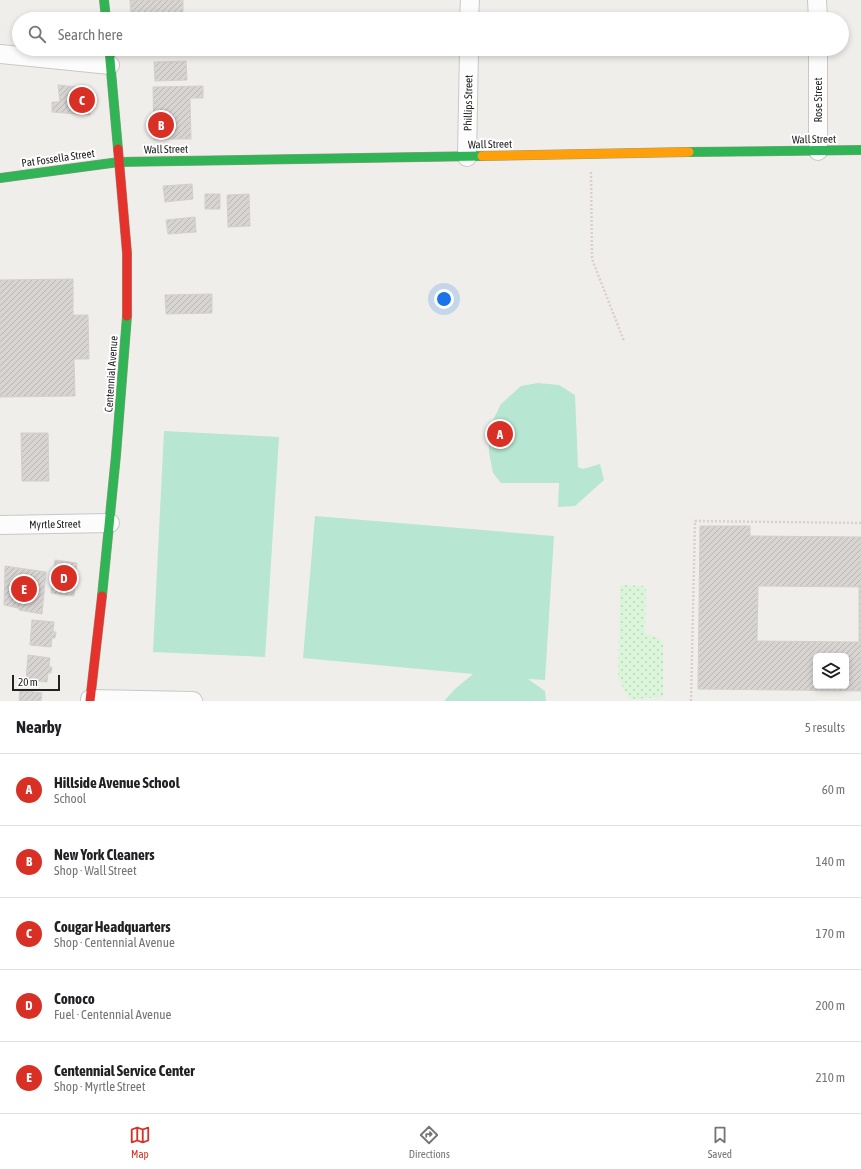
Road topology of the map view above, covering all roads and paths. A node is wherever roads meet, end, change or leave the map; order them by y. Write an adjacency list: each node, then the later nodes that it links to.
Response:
1 (104, 0): 4 (street)
2 (470, 0): 5 (street)
3 (818, 0): 6 (street)
4 (105, 12)
5 (469, 12)
6 (818, 12)
7 (0, 54): 8 (street)
8 (12, 54)
9 (73, 56): 12 (street)
10 (469, 56): 16 (street, Phillips Street)
11 (818, 56): 14 (street, Rose Street)
12 (109, 57): 17 (street, Centennial Avenue)
13 (861, 150): 14 (street, Wall Street)
14 (818, 151): 15 (street, Wall Street)
15 (591, 154): 16 (street, Wall Street); 19 (path)
16 (467, 157): 17 (street, Wall Street)
17 (119, 162): 18 (street, Pat Fossella Street); 21 (street, Centennial Avenue)
18 (0, 178)
19 (624, 341)
20 (861, 522): 25 (path)
21 (110, 523): 22 (street, Myrtle Street); 23 (street, Centennial Avenue)
22 (0, 525)
23 (90, 700): 24 (street)
24 (193, 701)
25 (691, 701)

